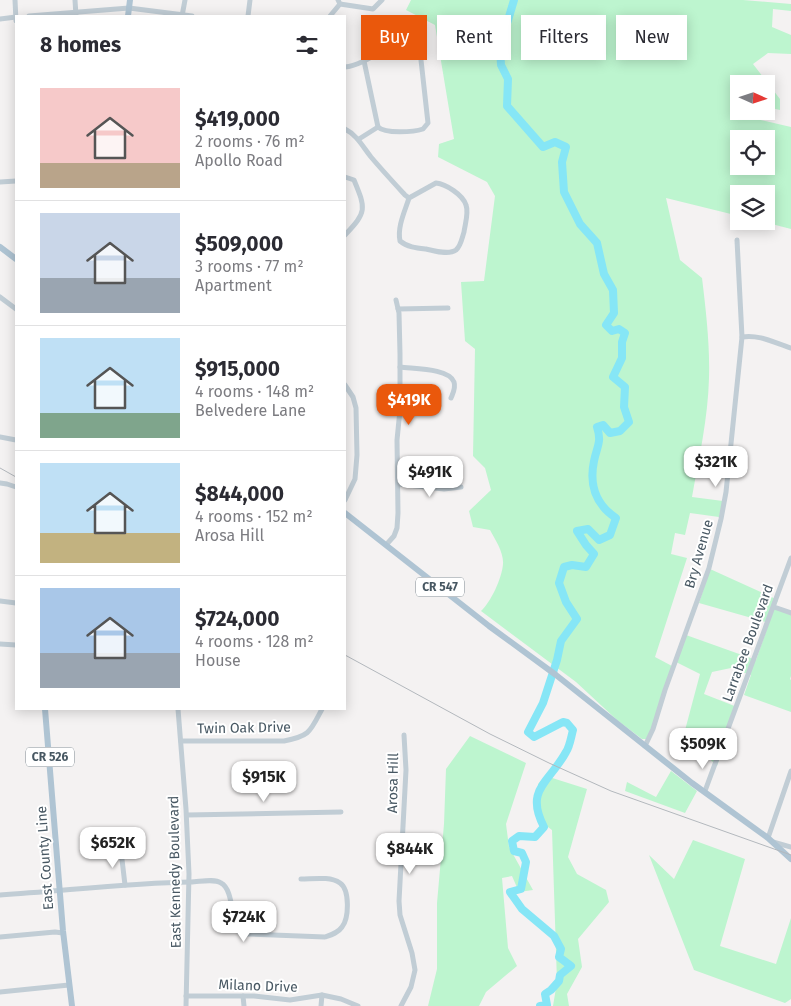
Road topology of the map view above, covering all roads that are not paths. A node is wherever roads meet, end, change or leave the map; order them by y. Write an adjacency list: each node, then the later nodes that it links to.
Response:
1 (15, 0): 10 (street)
2 (74, 0): 9 (street)
3 (130, 0): 8 (main road)
4 (185, 0): 14 (street)
5 (250, 0): 15 (street)
6 (382, 0): 7 (street)
7 (339, 2): 16 (street)
8 (129, 8): 9 (street); 12 (main road); 13 (street)
9 (76, 14): 11 (street)
10 (16, 15)
11 (52, 15)
12 (128, 15)
13 (175, 15)
14 (182, 15)
15 (248, 15)
16 (331, 15)
17 (0, 19): 18 (street)
18 (15, 19)
19 (364, 61): 20 (street); 21 (street); 21 (street)
20 (346, 67)
21 (378, 127): 23 (street)
22 (346, 130): 23 (street)
23 (358, 139): 27 (street)
24 (346, 178): 28 (street)
25 (15, 181): 26 (street)
26 (0, 182)
27 (409, 198): 27 (street)
28 (346, 234)
29 (737, 240): 37 (street, Bry Avenue)
30 (0, 246): 31 (main road)
31 (15, 258)
32 (0, 297): 34 (street)
33 (396, 300): 36 (street)
34 (15, 308)
35 (448, 308): 36 (street)
36 (398, 309): 39 (street)
37 (742, 337): 38 (street); 65 (street, Bry Avenue)
38 (791, 348)
39 (400, 367): 41 (street); 45 (street)
40 (346, 387): 49 (street)
41 (451, 398)
42 (0, 437): 43 (street)
43 (15, 440)
44 (1, 483): 47 (street)
45 (398, 484): 48 (street); 52 (street)
46 (346, 486): 49 (street)
47 (15, 487)
48 (461, 487)
49 (352, 488): 50 (street)
50 (346, 498)
51 (346, 514): 52 (main road, CR 547)
52 (386, 545): 65 (main road, CR 547)
53 (791, 558): 56 (street, Larrabee Boulevard)
54 (0, 601): 55 (street)
55 (15, 603)
56 (774, 607): 57 (street); 67 (street, Larrabee Boulevard)
57 (791, 613)
58 (0, 644): 59 (street)
59 (15, 645)
60 (45, 710): 77 (main road, East County Line / CR 526)
61 (178, 710): 64 (street, East Kennedy Boulevard)
62 (321, 710): 64 (street, Twin Oak Drive)
63 (404, 735): 91 (street, Arosa Hill)
64 (181, 741): 69 (street, East Kennedy Boulevard)
65 (645, 746): 67 (main road, CR 547)
66 (791, 771): 70 (street)
67 (704, 791): 70 (main road, CR 547)
68 (341, 812): 69 (street)
69 (187, 815): 75 (street, East Kennedy Boulevard)
70 (770, 840): 71 (street); 73 (main road, CR 547)
71 (791, 847)
72 (121, 851): 76 (street)
73 (791, 859)
74 (301, 879): 75 (street)
75 (188, 882): 76 (street); 83 (street, East Kennedy Boulevard)
76 (125, 885): 77 (street)
77 (60, 891): 78 (street); 79 (main road, East County Line / CR 526)
78 (0, 896)
79 (63, 931): 80 (street); 81 (main road, East County Line / CR 526)
80 (0, 937)
81 (70, 985): 82 (street); 86 (main road, East County Line / CR 526)
82 (0, 992)
83 (186, 996): 84 (street, Milano Drive); 87 (street, East Kennedy Boulevard)
84 (242, 996): 85 (street, Milano Drive); 88 (street)
85 (322, 996): 89 (street); 90 (street, Milano Drive)
86 (72, 1006)
87 (186, 1006)
88 (244, 1006)
89 (321, 1006)
90 (358, 1006)
91 (401, 1006)

